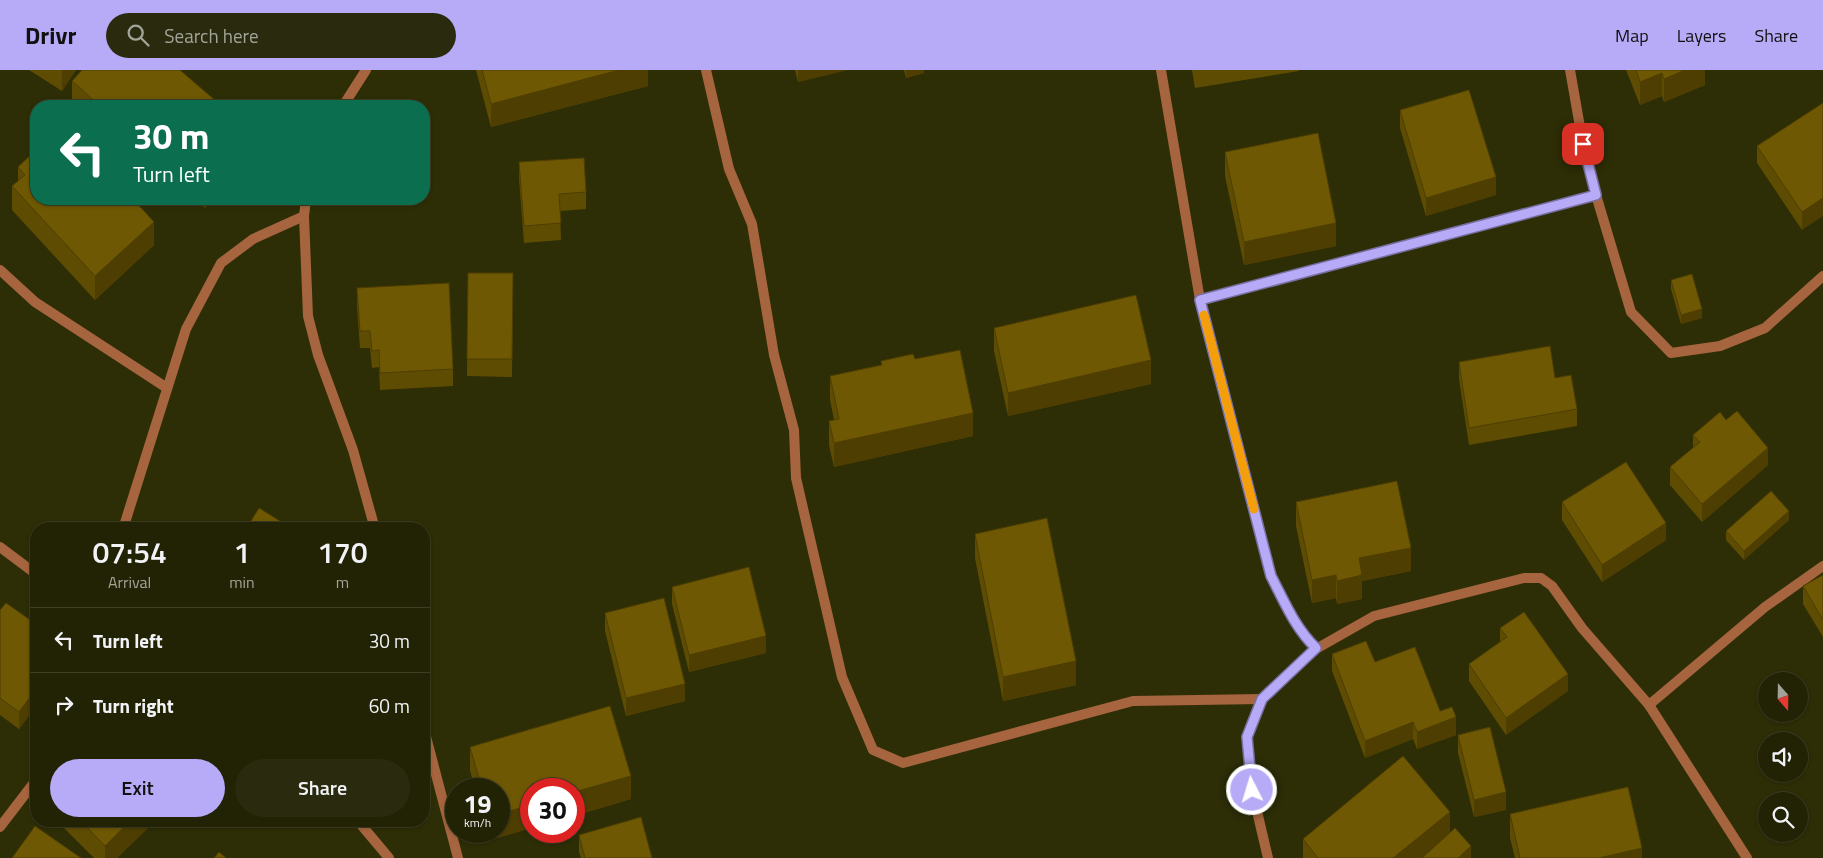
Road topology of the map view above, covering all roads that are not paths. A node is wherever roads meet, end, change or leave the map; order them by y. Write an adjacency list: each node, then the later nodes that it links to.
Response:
1 (366, 70): 5 (street)
2 (706, 70): 19 (street)
3 (1161, 70): 11 (street)
4 (1570, 70): 6 (street)
5 (347, 100)
6 (1596, 195): 10 (street); 11 (street)
7 (305, 205): 8 (street)
8 (304, 216): 12 (street); 14 (street)
9 (0, 270): 12 (street)
10 (1823, 276)
11 (1200, 300): 18 (street)
12 (167, 388): 13 (street)
13 (124, 522)
14 (373, 522)
15 (0, 547): 17 (street)
16 (1823, 566): 20 (street)
17 (30, 570)
18 (1316, 648): 19 (street); 20 (street)
19 (1262, 699): 27 (street)
20 (1649, 705): 28 (street)
21 (430, 752): 26 (street)
22 (30, 788): 23 (street)
23 (0, 827)
24 (363, 827): 25 (street)
25 (389, 858)
26 (458, 858)
27 (1268, 858)
28 (1747, 858)

